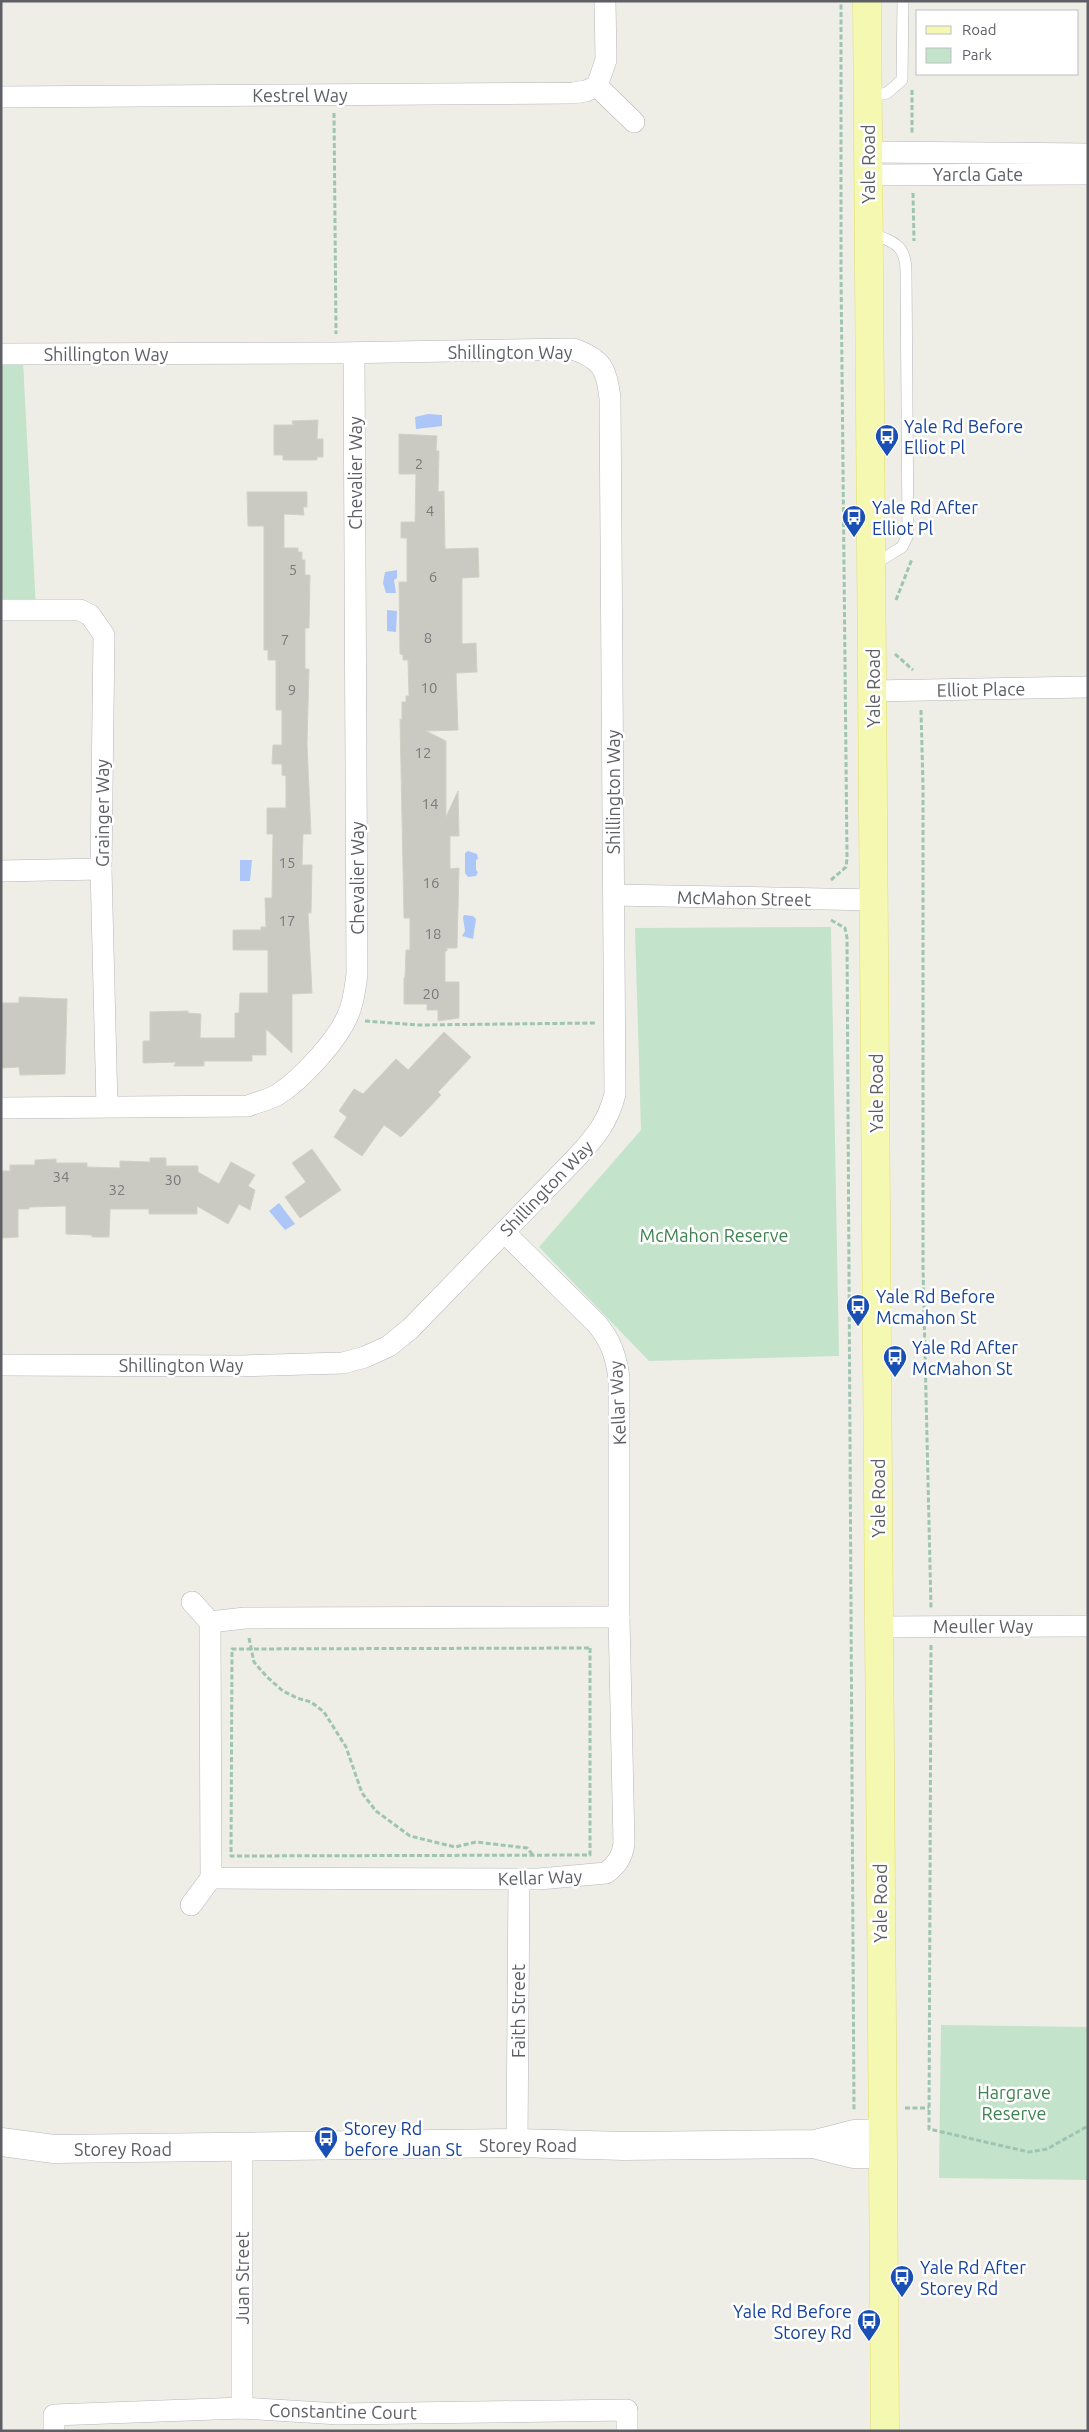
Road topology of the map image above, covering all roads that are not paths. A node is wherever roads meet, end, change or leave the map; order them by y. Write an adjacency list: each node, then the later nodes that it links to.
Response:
1 (605, 1): 4 (street)
2 (868, 1): 6 (main road, Yale Road)
3 (903, 1): 6 (lane)
4 (597, 86): 5 (street, Kestrel Way); 7 (street)
5 (1, 97)
6 (868, 97): 9 (main road, Yale Road)
7 (634, 122)
8 (1088, 154): 9 (street, Yarcla Gate)
9 (868, 164): 10 (street, Yarcla Gate); 11 (main road, Yale Road)
10 (1088, 174)
11 (869, 232): 14 (main road, Yale Road); 14 (lane)
12 (345, 353): 13 (street, Shillington Way); 20 (street, Shillington Way); 22 (street, Chevalier Way)
13 (1, 354)
14 (873, 566): 17 (main road, Yale Road)
15 (1, 610): 18 (street, Grainger Way)
16 (1088, 687): 17 (street, Elliot Place)
17 (873, 691): 21 (main road, Yale Road)
18 (102, 869): 19 (street); 22 (street, Grainger Way)
19 (1, 871)
20 (614, 895): 21 (street, McMahon Street); 24 (street, Shillington Way)
21 (875, 900): 30 (main road, Yale Road)
22 (107, 1106): 23 (street, Chevalier Way)
23 (1, 1108)
24 (504, 1232): 25 (street, Shillington Way); 27 (street, Kellar Way)
25 (1, 1366)
26 (192, 1602): 28 (street)
27 (619, 1617): 28 (street); 32 (street, Kellar Way)
28 (210, 1622): 31 (street)
29 (1088, 1626): 30 (street, Meuller Way)
30 (879, 1627): 36 (main road, Yale Road)
31 (211, 1878): 32 (street, Kellar Way); 33 (street)
32 (529, 1879): 35 (street, Faith Street)
33 (191, 1905)
34 (1, 2142): 37 (street, Storey Road)
35 (517, 2143): 36 (street, Storey Road); 37 (street, Storey Road)
36 (882, 2143): 42 (main road, Yale Road)
37 (242, 2148): 38 (street, Juan Street)
38 (242, 2408): 39 (street, Constantine Court); 40 (street, Constantine Court)
39 (339, 2422): 41 (street, Constantine Court)
40 (54, 2431)
41 (627, 2431)
42 (885, 2431)

